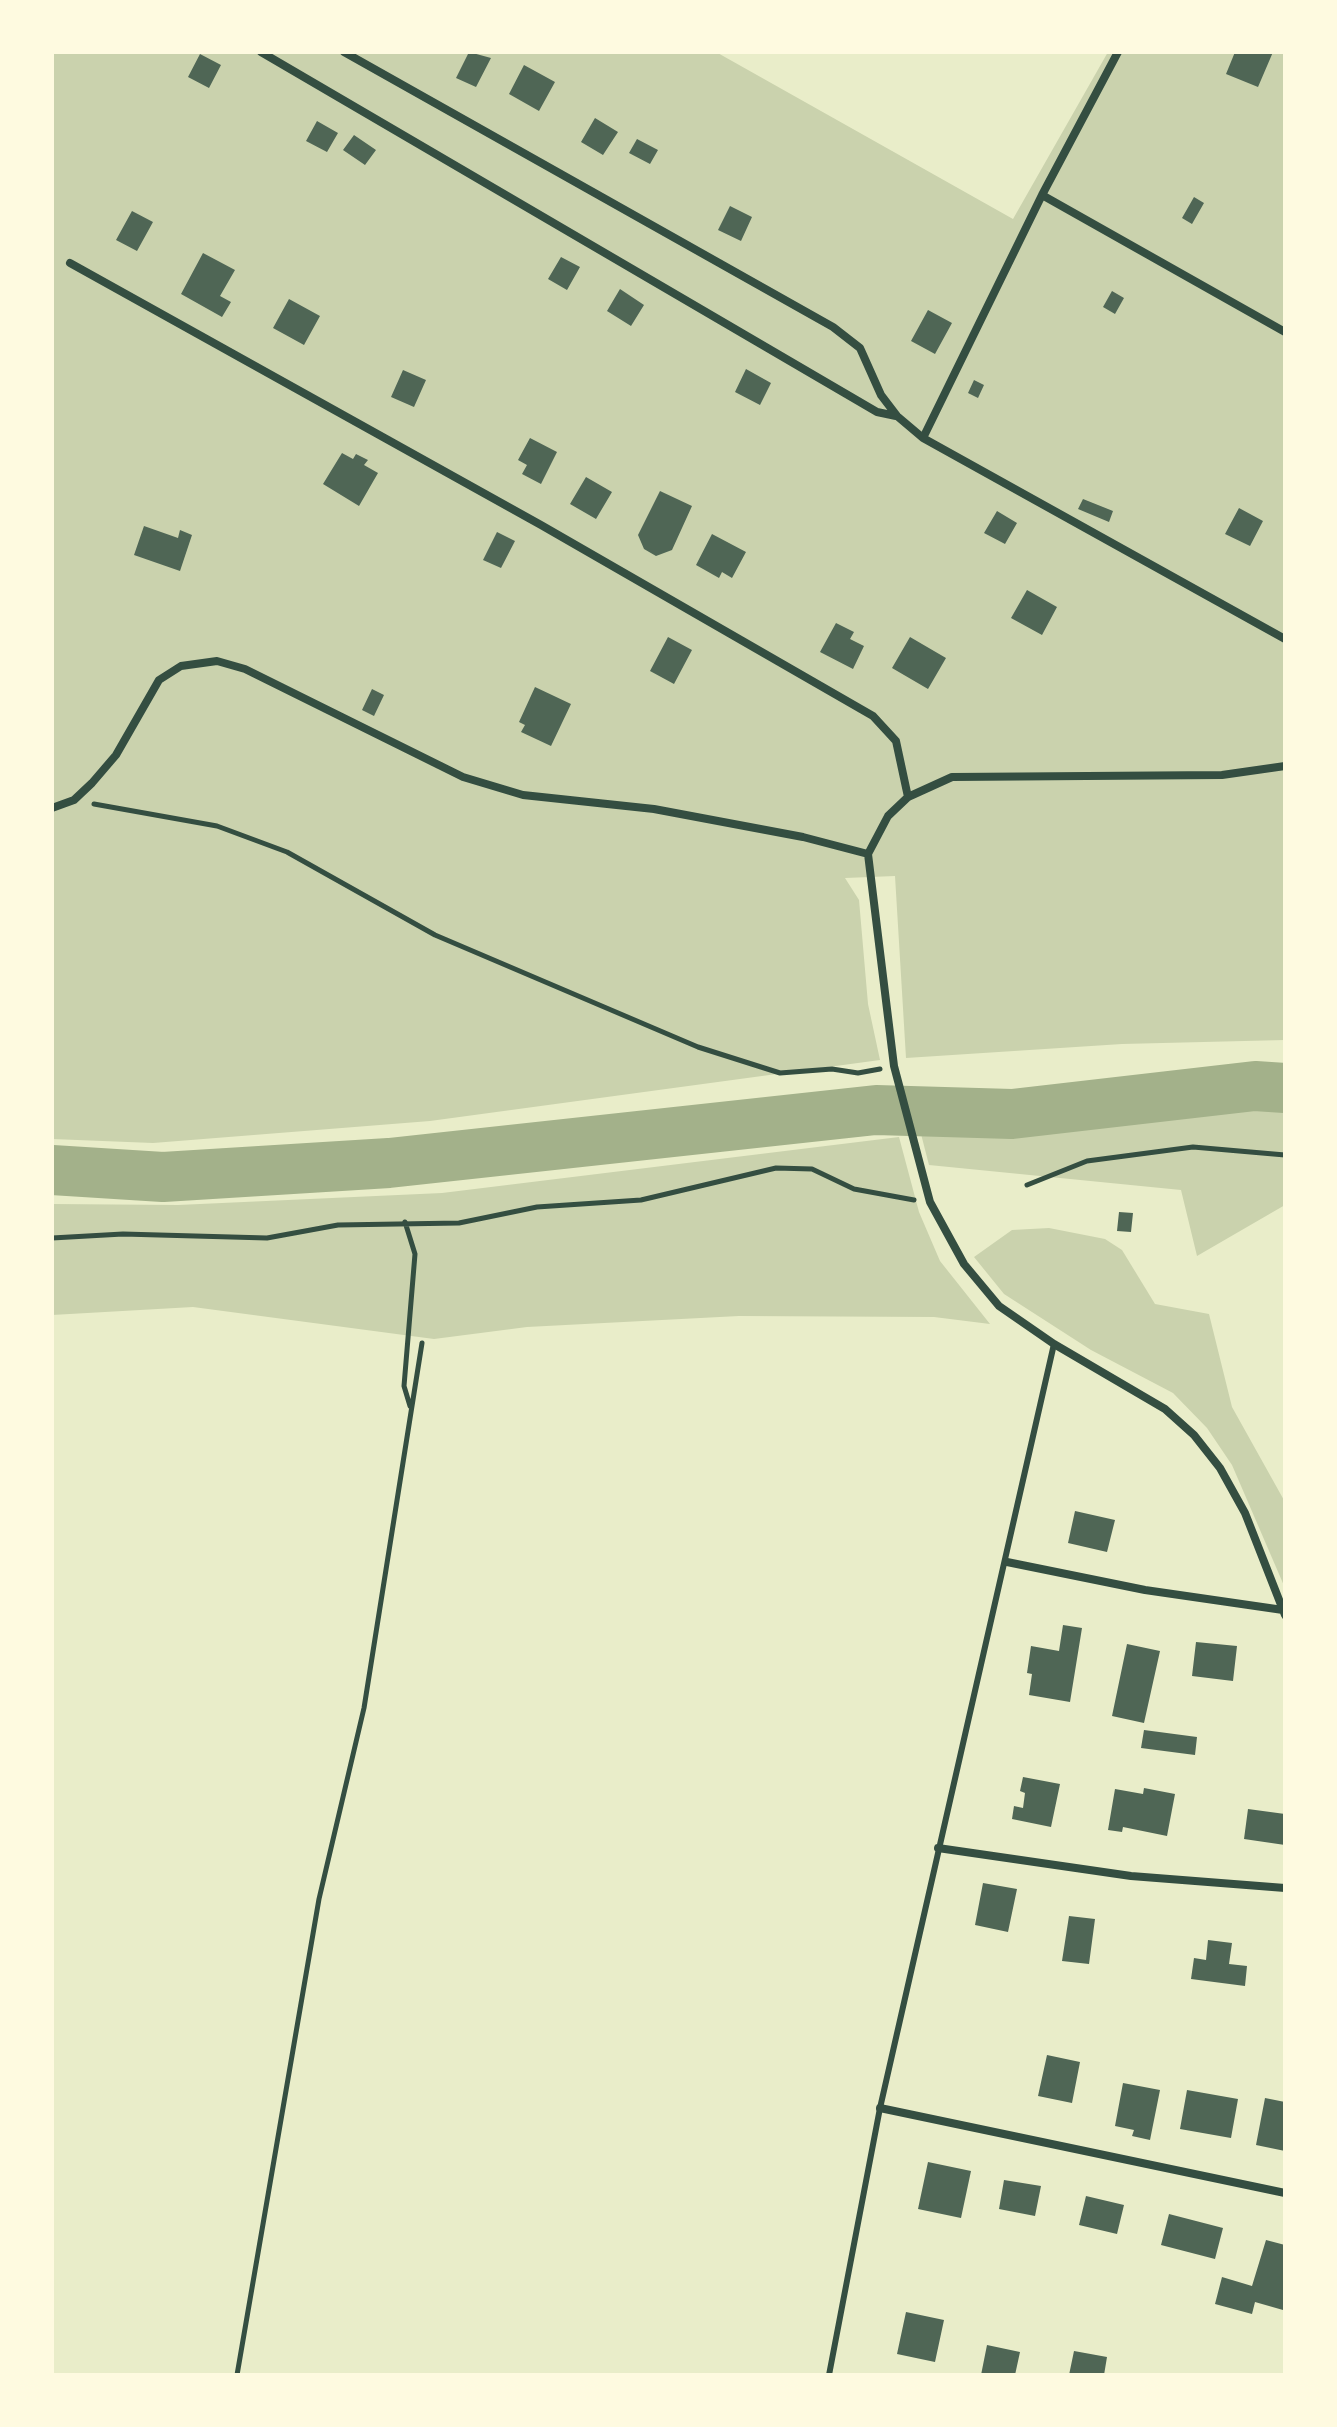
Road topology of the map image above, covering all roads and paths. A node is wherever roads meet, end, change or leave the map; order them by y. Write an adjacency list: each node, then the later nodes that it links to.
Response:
1 (261, 52): 7 (street)
2 (344, 52): 7 (street)
3 (1118, 52): 4 (street)
4 (1042, 195): 6 (street); 8 (street)
5 (70, 263): 11 (street)
6 (1285, 332)
7 (897, 416): 8 (street)
8 (923, 438): 9 (street)
9 (1285, 639)
10 (1285, 766): 11 (street)
11 (908, 797): 14 (street)
12 (74, 800): 13 (street); 14 (street); 15 (path)
13 (52, 808)
14 (868, 854): 15 (street)
15 (894, 1066): 18 (street)
16 (1285, 1155): 17 (path)
17 (1027, 1185)
18 (930, 1202): 19 (path); 22 (street)
19 (405, 1222): 20 (path); 23 (path)
20 (52, 1238)
21 (422, 1343): 23 (path)
22 (1054, 1344): 24 (lane); 25 (street)
23 (411, 1411): 30 (path)
24 (1007, 1562): 25 (street); 26 (lane)
25 (1284, 1612)
26 (938, 1848): 27 (street); 28 (lane)
27 (1285, 1888)
28 (880, 2108): 29 (street); 31 (lane)
29 (1285, 2193)
30 (237, 2375)
31 (829, 2375)

